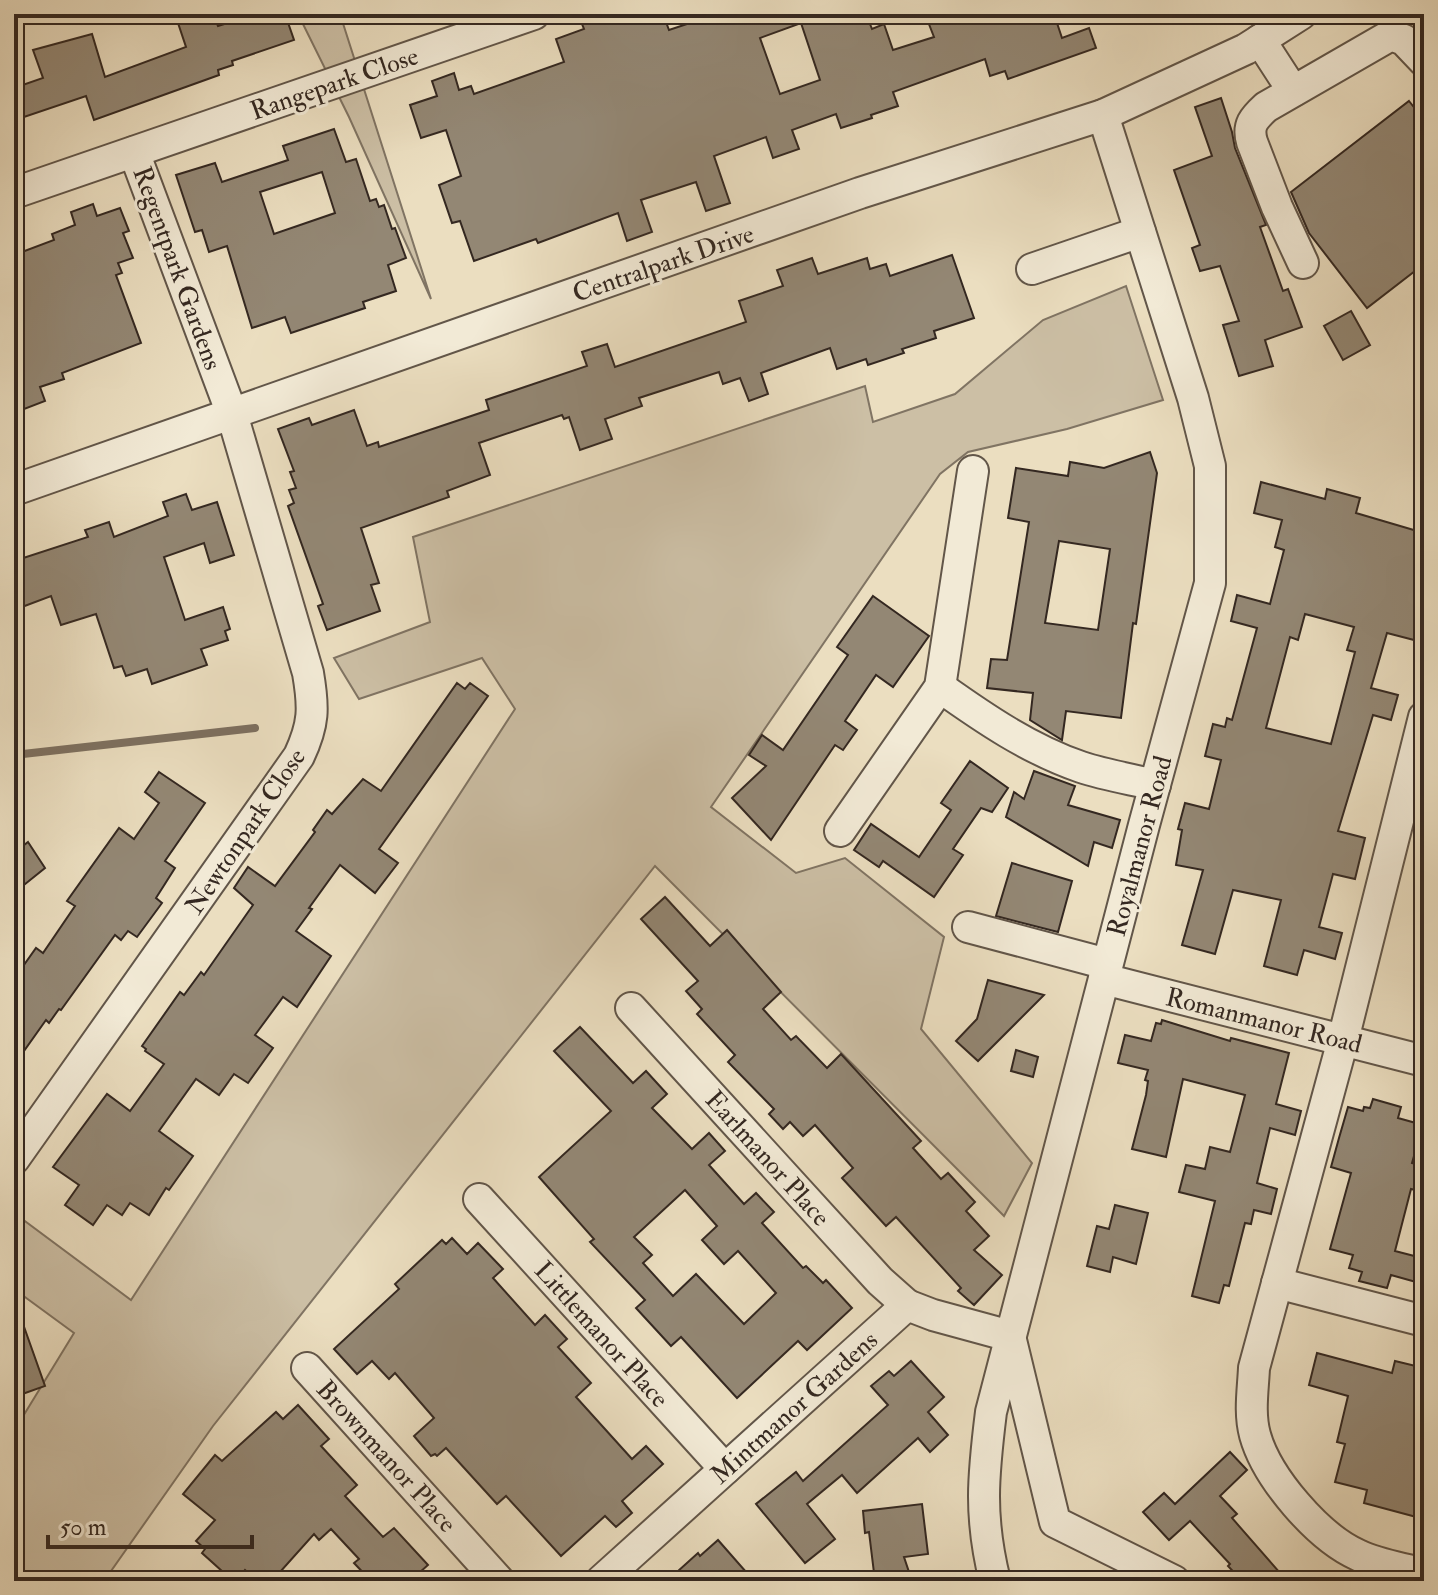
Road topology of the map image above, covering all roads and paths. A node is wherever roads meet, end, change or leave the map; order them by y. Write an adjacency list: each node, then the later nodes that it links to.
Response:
1 (534, 14): 7 (street, Rangepark Close)
2 (1301, 14): 3 (street, Centralpark Drive)
3 (1260, 40): 5 (street); 6 (street, Centralpark Drive)
4 (1424, 61): 5 (street)
5 (1293, 91): 10 (street)
6 (1103, 115): 9 (street, Royalmanor Road); 12 (street, Centralpark Drive)
7 (134, 152): 8 (street, Regentpark Gardens); 12 (street, Regentpark Gardens)
8 (14, 193)
9 (1140, 232): 11 (street); 17 (street, Royalmanor Road)
10 (1303, 263)
11 (1032, 269)
12 (232, 414): 14 (street, Centralpark Drive); 24 (street, Newtonpark Close)
13 (973, 471): 15 (street)
14 (14, 490)
15 (940, 687): 17 (street); 18 (street)
16 (1424, 717): 22 (street)
17 (1155, 785): 20 (street, Royalmanor Road)
18 (840, 831)
19 (968, 927): 20 (street, Romanmanor Road)
20 (1106, 971): 22 (street, Romanmanor Road); 29 (street, Royalmanor Road)
21 (631, 1008): 27 (street, Earlmanor Place)
22 (1343, 1040): 23 (street, Romanmanor Road); 26 (street)
23 (1424, 1061)
24 (14, 1159)
25 (479, 1199): 31 (street, Littlemanor Place)
26 (1277, 1283): 28 (street); 32 (street)
27 (907, 1305): 29 (street); 31 (street, Mintmanor Gardens)
28 (1424, 1321)
29 (1010, 1336): 35 (street, Royalmanor Road); 36 (street)
30 (307, 1368): 33 (street, Brownmanor Place)
31 (725, 1469): 34 (street, Mintmanor Gardens)
32 (1424, 1574)
33 (499, 1581)
34 (601, 1581)
35 (995, 1581)
36 (1174, 1581)

